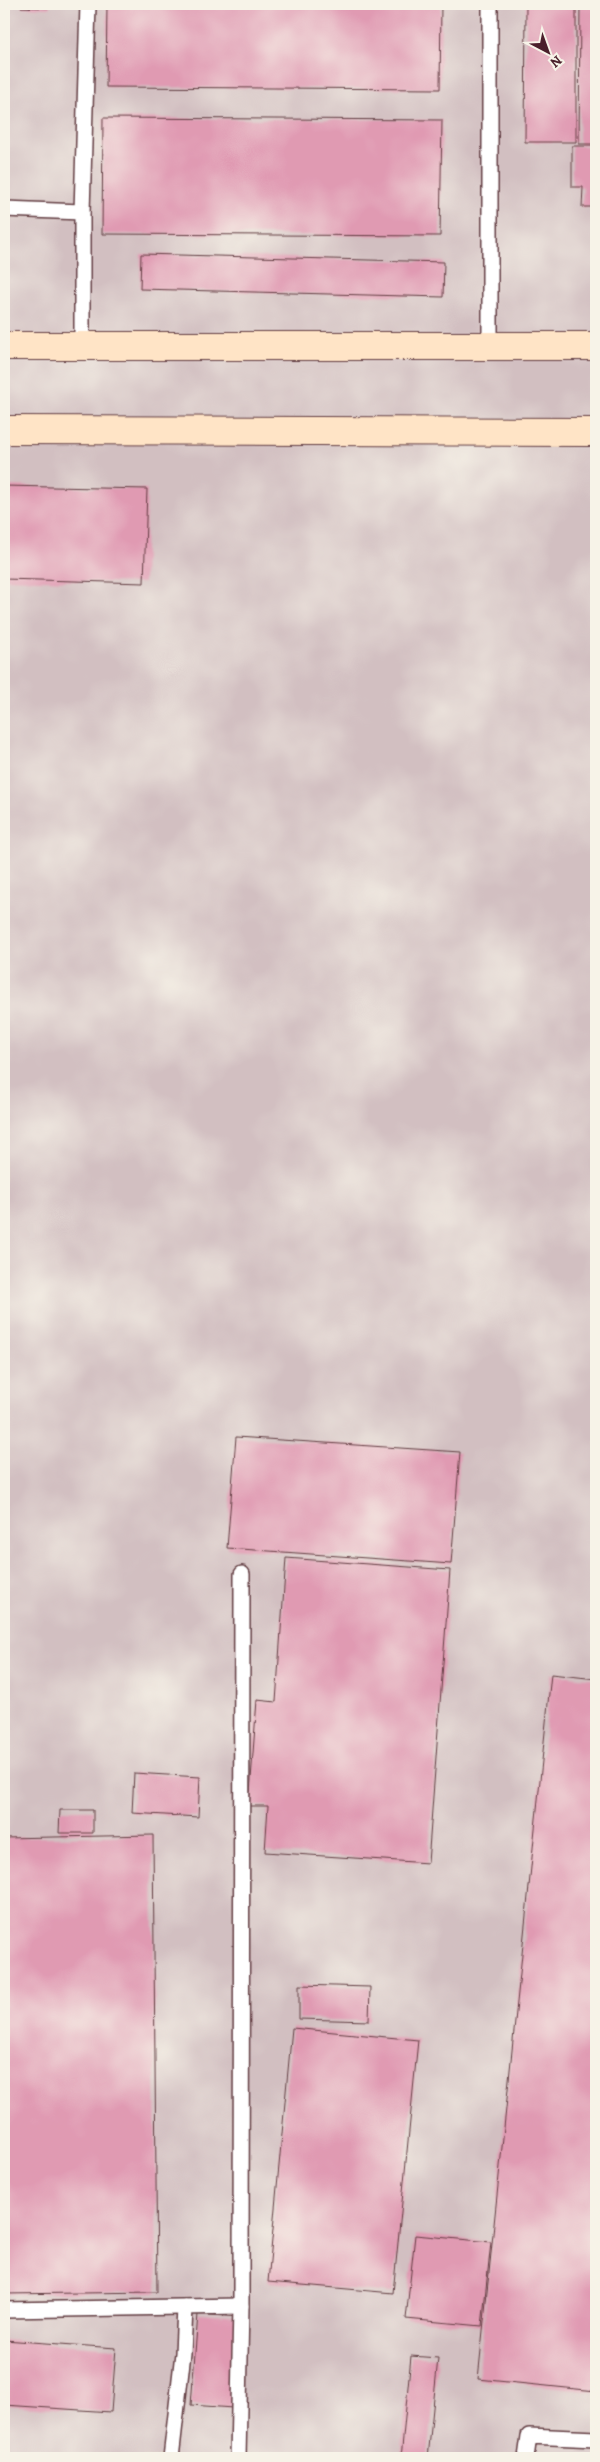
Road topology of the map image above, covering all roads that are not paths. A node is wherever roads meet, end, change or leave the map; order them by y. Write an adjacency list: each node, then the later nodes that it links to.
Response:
1 (88, 4): 4 (lane)
2 (490, 4): 5 (lane)
3 (4, 209): 4 (lane)
4 (82, 212): 7 (lane)
5 (490, 345): 7 (street); 8 (street)
6 (4, 346): 7 (street)
7 (82, 346)
8 (596, 346)
9 (4, 430): 10 (street)
10 (596, 432)
11 (242, 1574): 12 (lane)
12 (241, 2306): 13 (lane); 17 (lane)
13 (185, 2308): 14 (lane); 16 (lane)
14 (4, 2310)
15 (596, 2439): 18 (lane)
16 (171, 2458)
17 (238, 2458)
18 (526, 2458)

